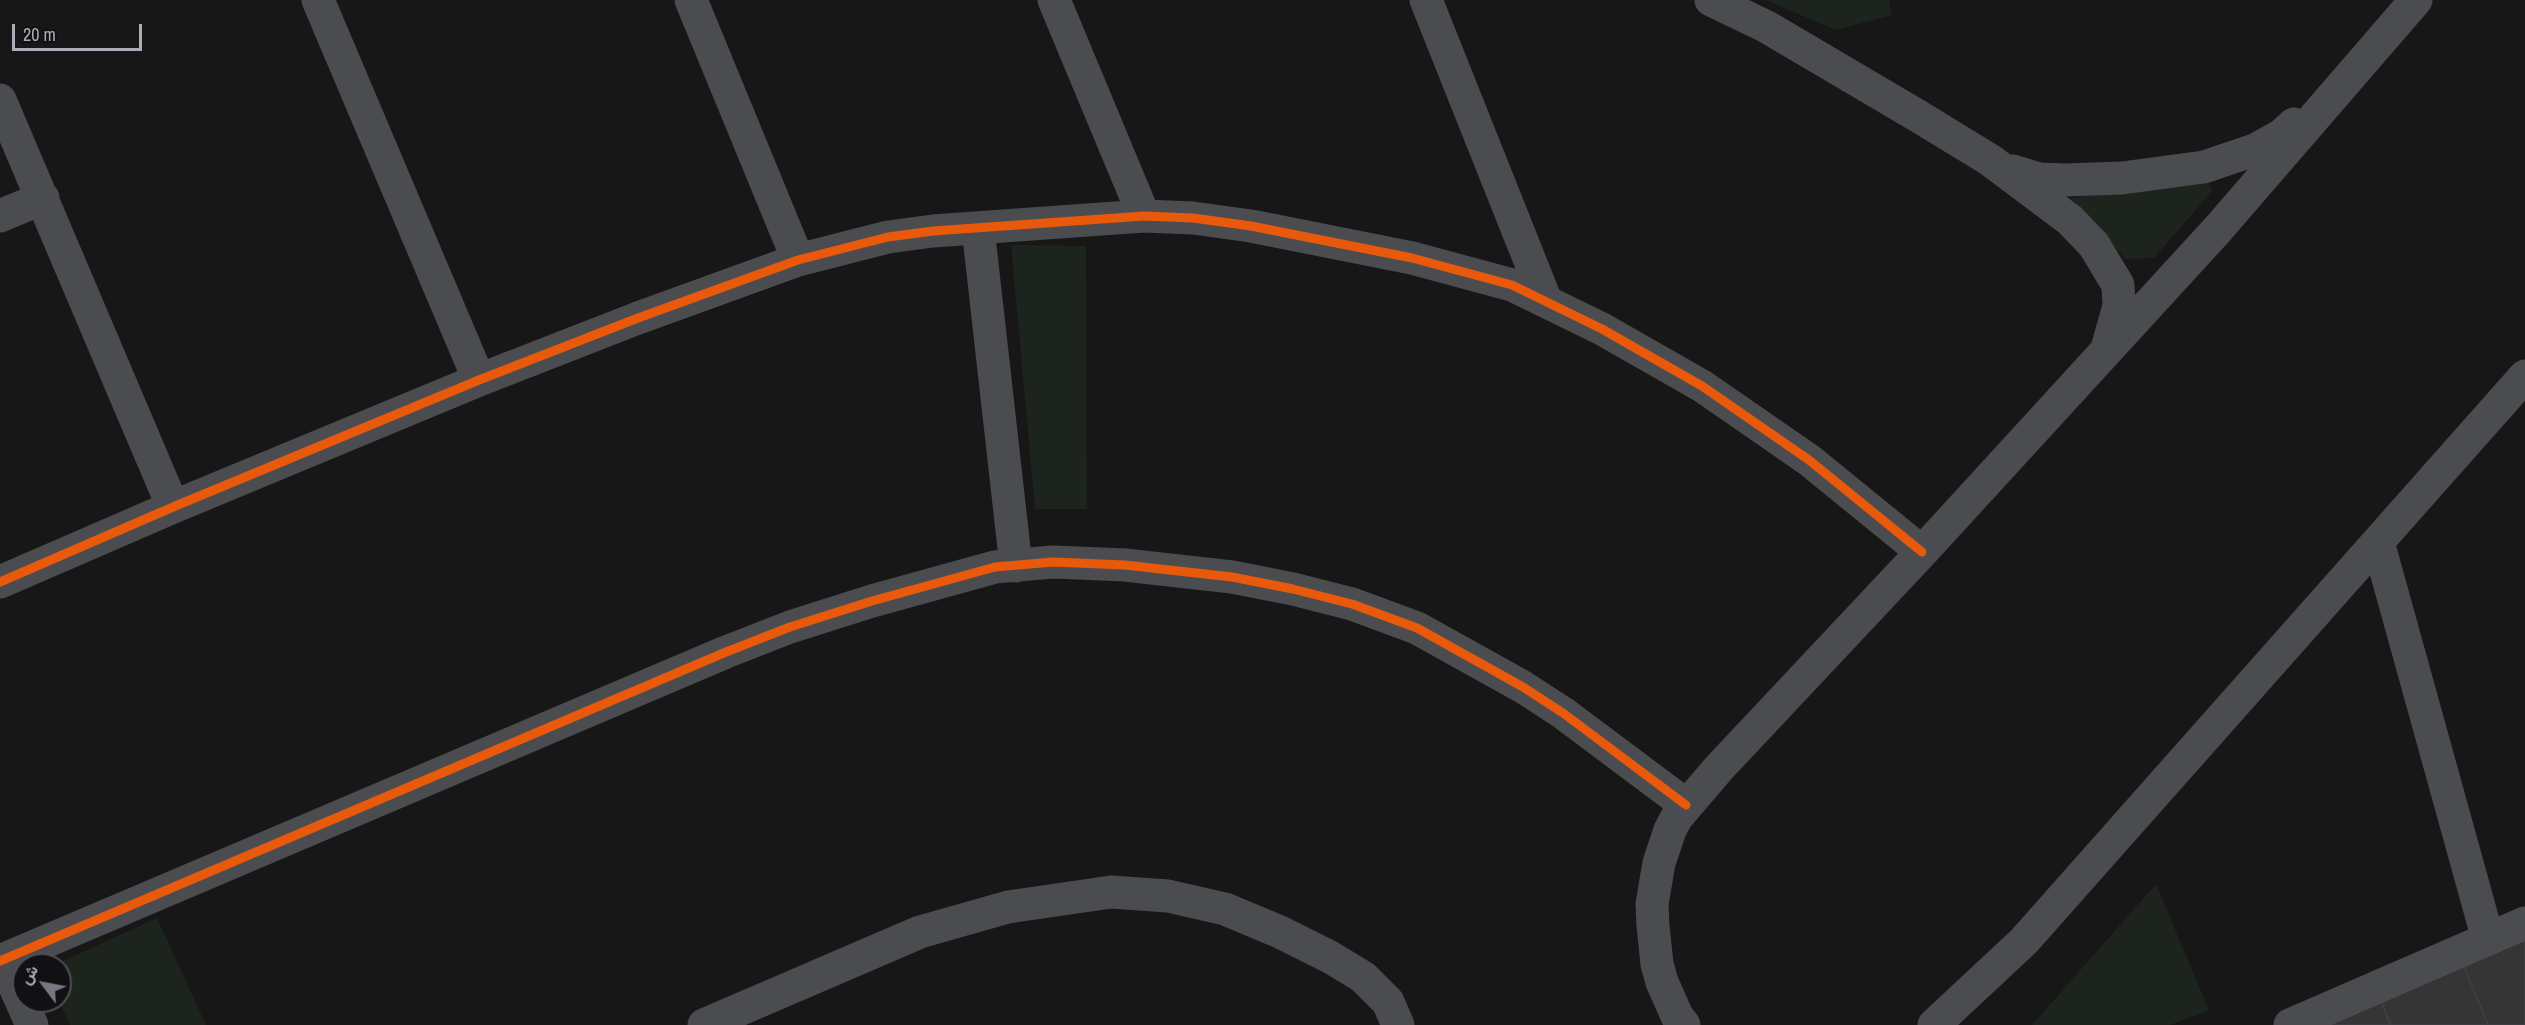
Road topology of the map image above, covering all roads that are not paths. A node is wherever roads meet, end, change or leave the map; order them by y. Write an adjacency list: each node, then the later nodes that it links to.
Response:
1 (318, 0): 18 (street)
2 (691, 0): 14 (street)
3 (1054, 0): 12 (street)
4 (1426, 0): 15 (street)
5 (1711, 0): 9 (street)
6 (2416, 0): 7 (street)
7 (2377, 46): 9 (street); 16 (street)
8 (0, 100): 10 (street)
9 (1990, 160): 16 (street)
10 (43, 198): 11 (street); 19 (street)
11 (0, 216)
12 (1144, 216): 13 (street); 15 (street)
13 (978, 228): 14 (street); 22 (street)
14 (798, 260): 18 (street)
15 (1546, 301): 21 (street)
16 (2106, 353): 21 (street)
17 (2525, 376): 20 (street)
18 (479, 380): 19 (street)
19 (173, 507): 23 (street)
20 (2378, 542): 26 (street); 32 (street)
21 (1922, 552): 24 (street)
22 (1016, 566): 24 (street); 27 (street)
23 (0, 582)
24 (1686, 805): 31 (street)
25 (2525, 923): 26 (street)
26 (2488, 939): 33 (street)
27 (1, 960): 28 (street)
28 (32, 1025)
29 (704, 1025): 30 (street)
30 (1398, 1025)
31 (1684, 1025)
32 (1934, 1025)
33 (2290, 1025)

